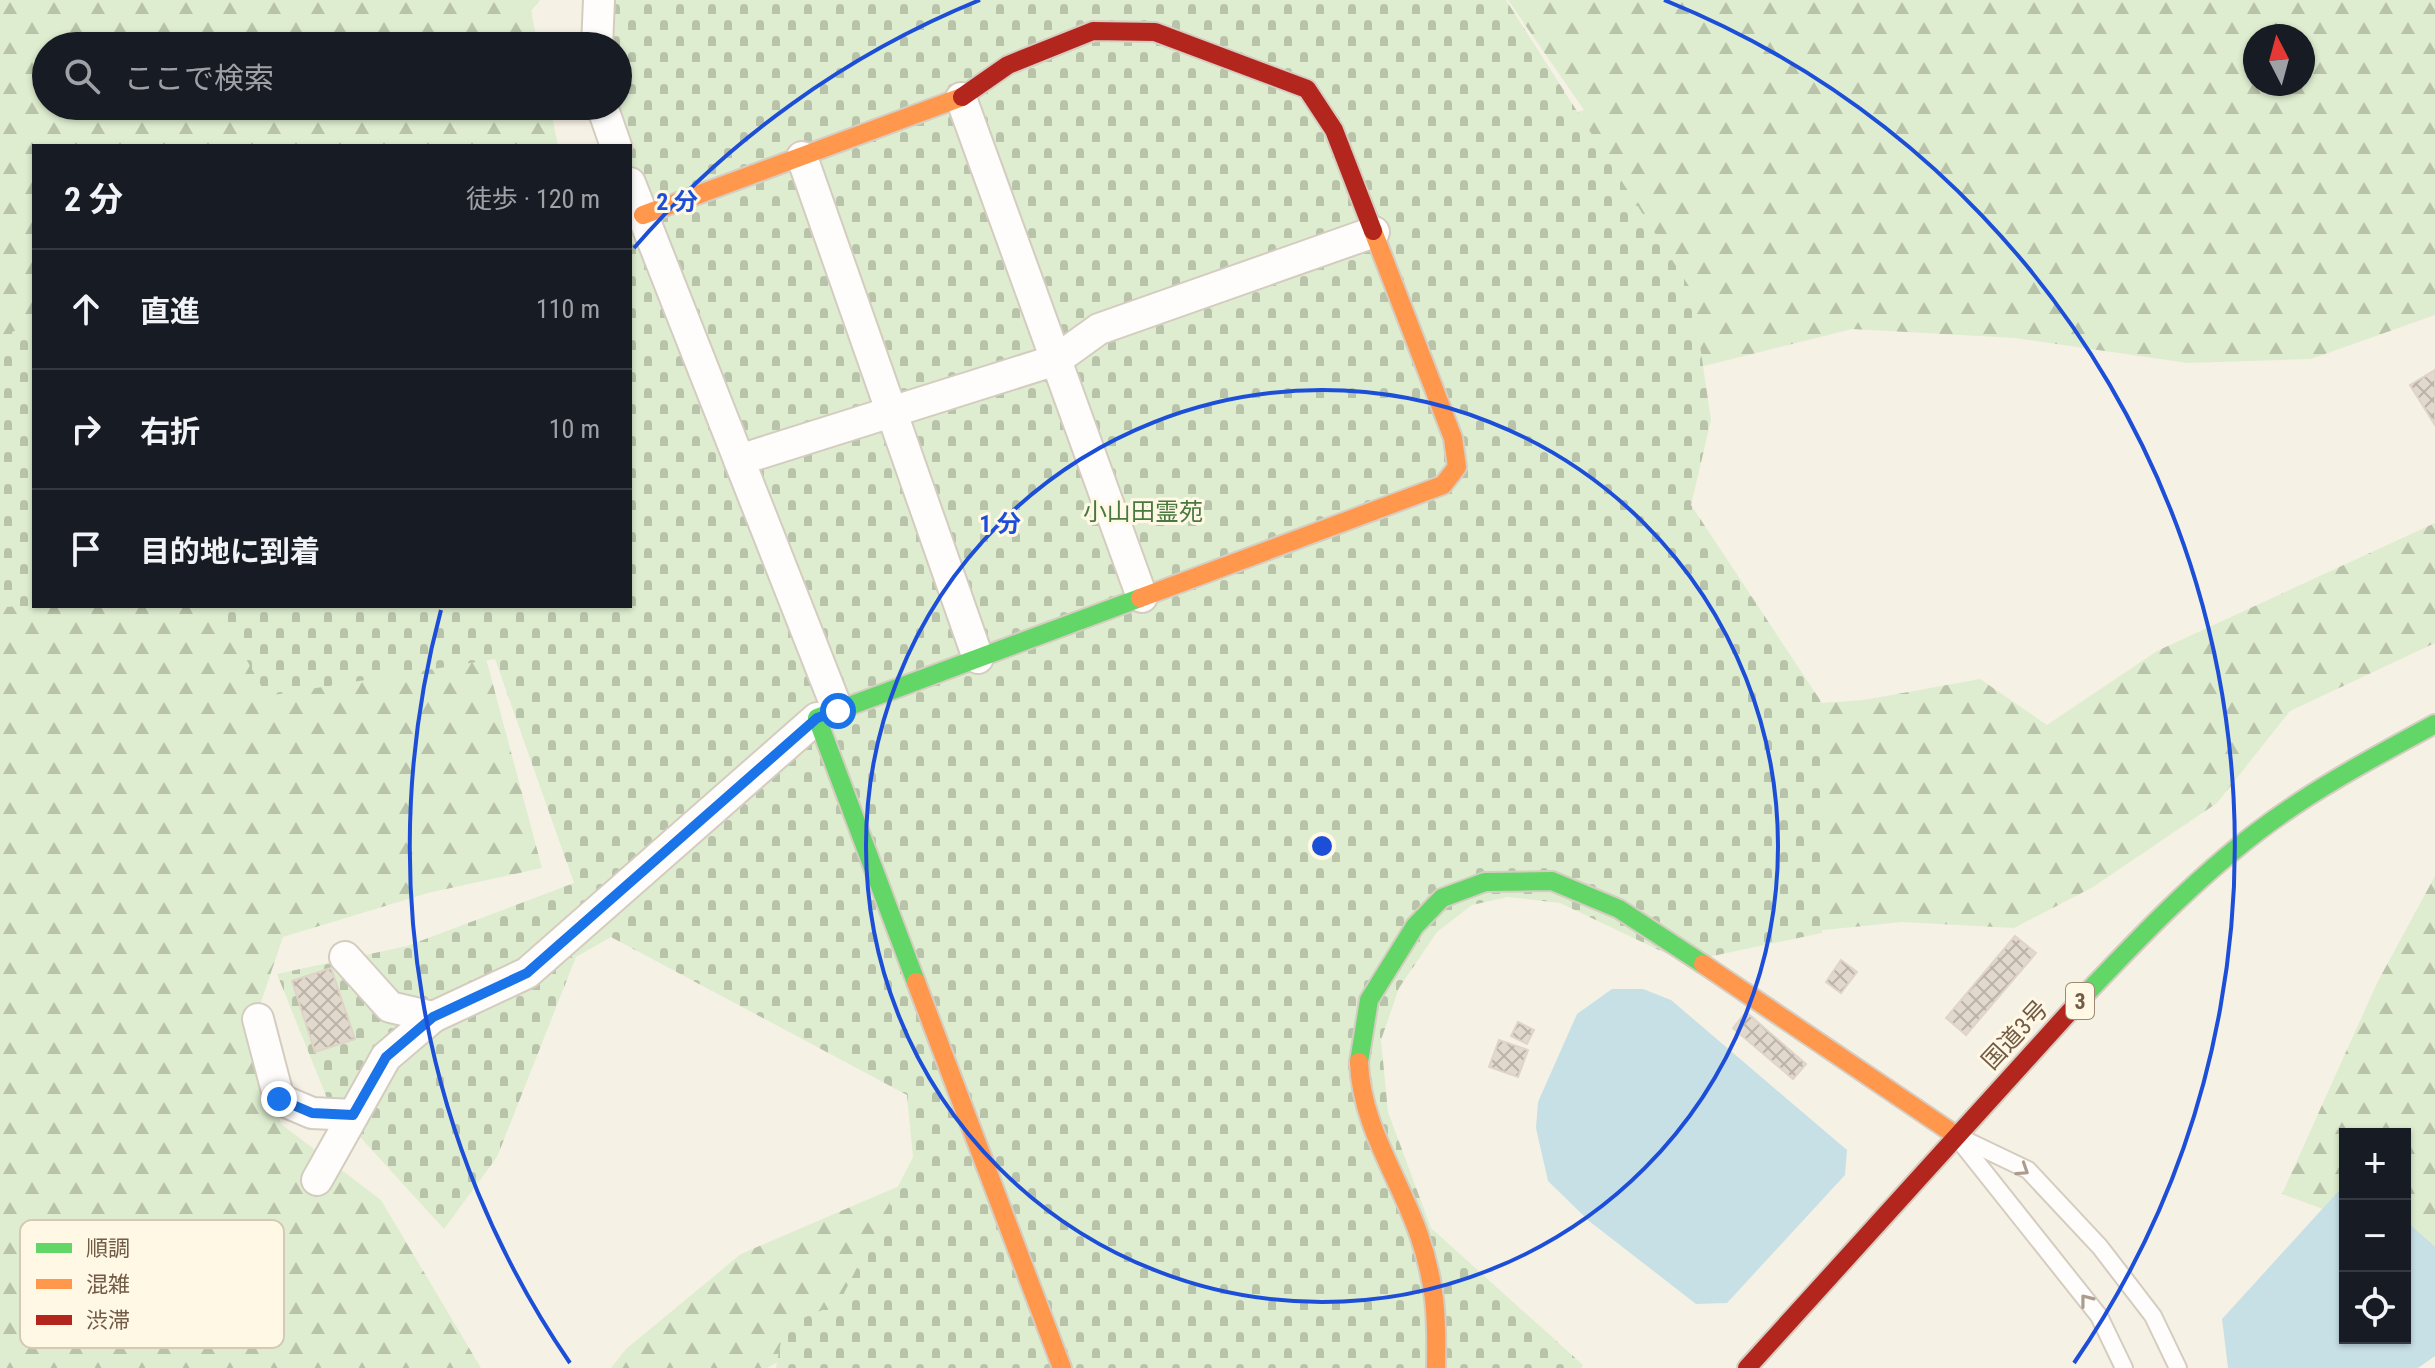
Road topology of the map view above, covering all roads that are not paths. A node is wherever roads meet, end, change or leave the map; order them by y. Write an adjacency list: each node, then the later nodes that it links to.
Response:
1 (599, 0): 2 (street)
2 (598, 32)
3 (961, 98): 6 (main road); 9 (main road); 10 (street)
4 (607, 120): 5 (street)
5 (615, 144)
6 (802, 157): 8 (main road); 11 (street)
7 (632, 188): 8 (street)
8 (643, 215): 12 (street)
9 (1374, 232): 10 (street); 13 (main road)
10 (1056, 360): 11 (street); 13 (street)
11 (892, 412): 12 (street); 14 (street)
12 (739, 460): 15 (street)
13 (1142, 597): 14 (main road)
14 (978, 658): 15 (main road)
15 (828, 715): 18 (street); 23 (main road)
16 (2435, 724): 21 (main road, 国道3号 / 3)
17 (345, 957): 18 (street)
18 (433, 1017): 20 (street)
19 (258, 1019): 20 (street)
20 (353, 1115): 22 (street)
21 (1954, 1134): 24 (main road); 25 (main road, 国道3号 / 3); 26 (lane, one-way to 21); 27 (lane, one-way to 27)
22 (317, 1180)
23 (1062, 1368)
24 (1436, 1368)
25 (1747, 1368)
26 (2124, 1368)
27 (2178, 1368)

